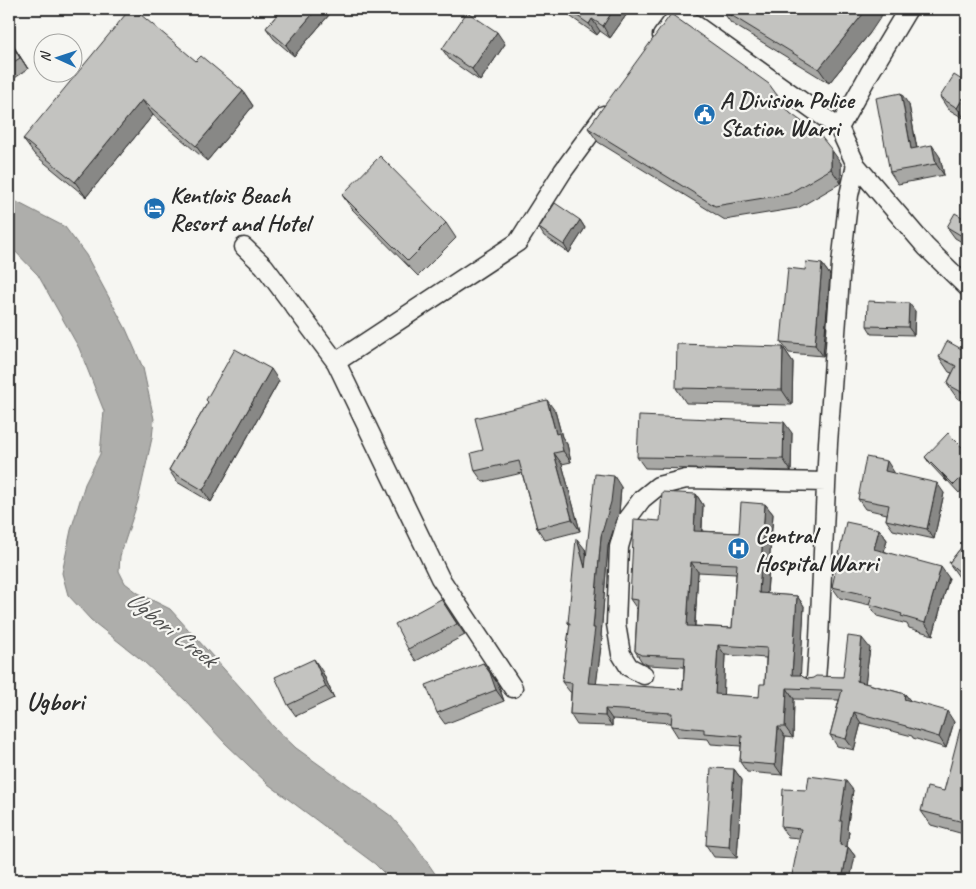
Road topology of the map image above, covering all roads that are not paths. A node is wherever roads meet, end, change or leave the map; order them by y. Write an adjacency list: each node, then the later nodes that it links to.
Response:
1 (908, 9): 5 (street)
2 (676, 11): 3 (street); 5 (street)
3 (650, 53)
4 (615, 100): 9 (street)
5 (839, 128): 6 (street)
6 (856, 164): 8 (street); 10 (street)
7 (244, 247): 9 (street)
8 (967, 287)
9 (336, 362): 13 (street)
10 (826, 482): 11 (street); 12 (street)
11 (644, 675)
12 (816, 679)
13 (512, 688)

